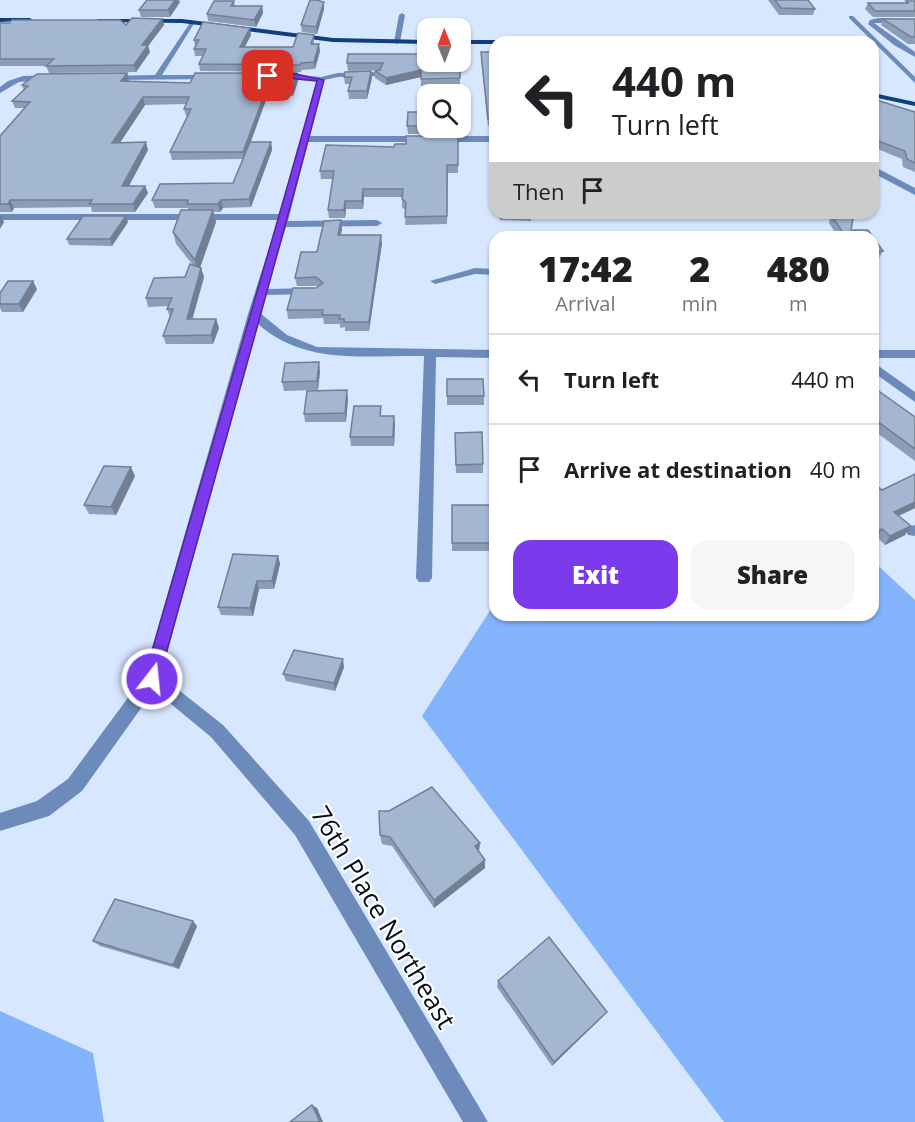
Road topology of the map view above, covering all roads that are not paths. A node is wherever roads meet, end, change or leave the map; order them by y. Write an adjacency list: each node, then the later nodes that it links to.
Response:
1 (402, 15): 9 (street)
2 (851, 17): 8 (street)
3 (0, 20): 4 (main road)
4 (35, 20)
5 (92, 20): 7 (main road)
6 (915, 21): 14 (street)
7 (192, 22): 9 (main road); 22 (street)
8 (870, 36)
9 (397, 42): 10 (main road)
10 (417, 42)
11 (471, 42): 12 (main road)
12 (489, 42)
13 (879, 45): 24 (street)
14 (915, 55)
15 (11, 72): 19 (street)
16 (379, 74): 23 (street)
17 (224, 76): 22 (street)
18 (268, 76): 23 (street)
19 (39, 77): 20 (street); 25 (street)
20 (59, 78)
21 (103, 78): 22 (street)
22 (157, 78)
23 (321, 80): 28 (street)
24 (915, 81)
25 (0, 91)
26 (879, 96): 27 (main road)
27 (915, 104)
28 (304, 139): 29 (street); 33 (street)
29 (489, 139)
30 (879, 173): 31 (street)
31 (915, 192)
32 (0, 216): 33 (street)
33 (283, 220): 34 (street); 38 (street)
34 (377, 223)
35 (489, 272): 36 (street)
36 (435, 281)
37 (317, 291): 38 (street)
38 (261, 292): 39 (street)
39 (254, 314): 40 (street); 47 (street)
40 (430, 353): 41 (street); 46 (street)
41 (489, 354)
42 (879, 354): 43 (street)
43 (915, 354)
44 (879, 371): 45 (street)
45 (915, 398)
46 (424, 578)
47 (152, 679): 48 (street); 49 (street, 76th Place Northeast)
48 (0, 822)
49 (476, 1122)

